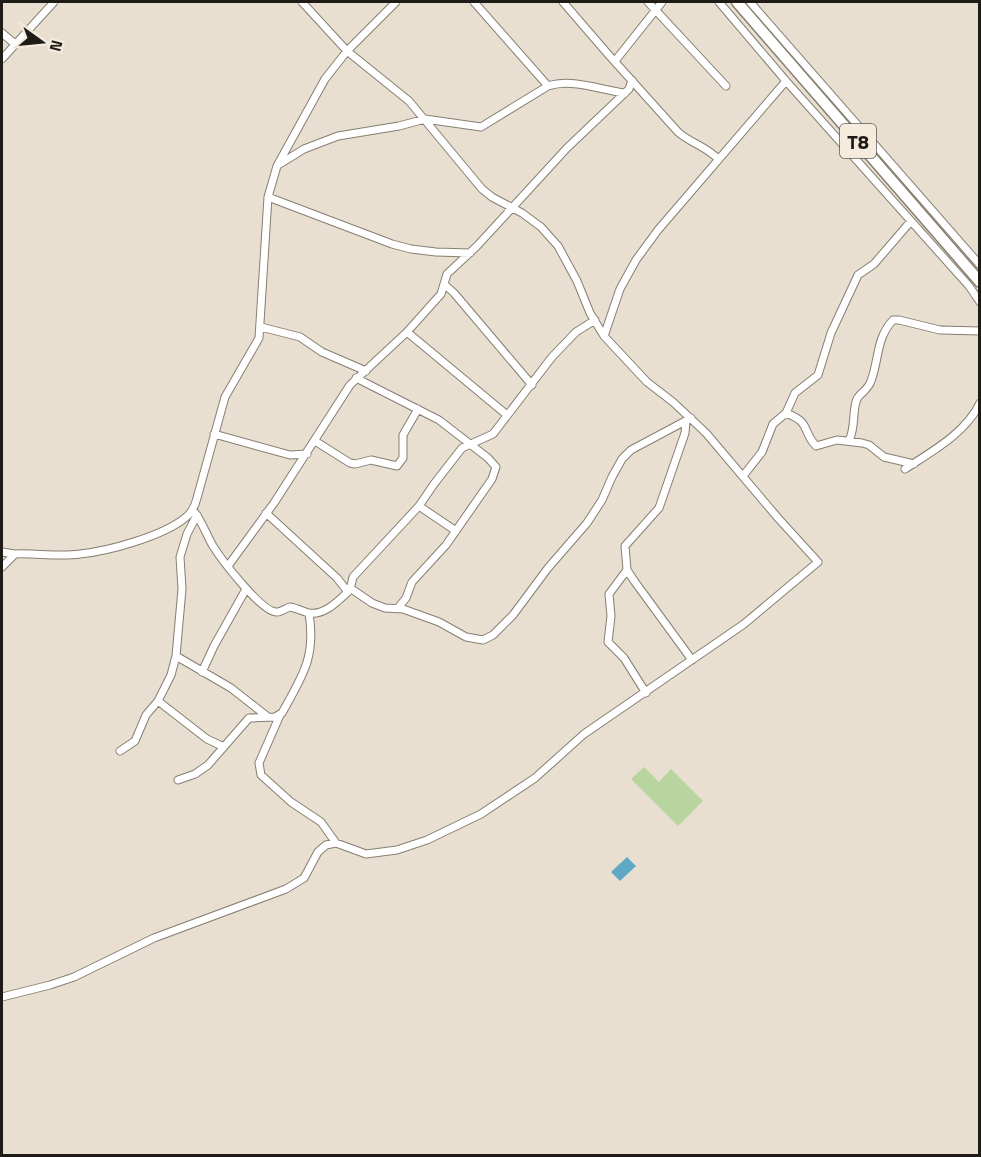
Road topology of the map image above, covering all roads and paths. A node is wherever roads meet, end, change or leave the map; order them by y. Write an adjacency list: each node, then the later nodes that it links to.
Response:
1 (54, 2): 13 (street)
2 (302, 2): 14 (street)
3 (394, 2): 14 (street)
4 (474, 2): 19 (street)
5 (563, 2): 16 (street)
6 (648, 2): 11 (street)
7 (662, 2): 11 (street)
8 (719, 2): 18 (street)
9 (736, 2): 30 (highway, T8)
10 (750, 2): 29 (street)
11 (655, 10): 16 (street); 20 (street)
12 (2, 33): 13 (street)
13 (15, 44): 15 (street)
14 (347, 51): 22 (street); 24 (street)
15 (2, 58)
16 (615, 61): 17 (street)
17 (632, 80): 21 (street); 23 (street)
18 (786, 81): 23 (street); 27 (street)
19 (548, 86): 21 (street); 22 (street)
20 (726, 86)
21 (625, 93): 26 (street)
22 (425, 119): 24 (street); 26 (street)
23 (718, 159): 37 (street)
24 (277, 166): 25 (street)
25 (268, 197): 28 (street); 34 (street)
26 (511, 208): 28 (street); 33 (street)
27 (911, 221): 32 (street); 43 (street)
28 (470, 253): 31 (street)
29 (980, 265)
30 (980, 282)
31 (444, 284): 36 (street); 40 (street)
32 (980, 302)
33 (595, 320): 37 (street); 40 (street)
34 (261, 327): 38 (street); 46 (street)
35 (980, 331): 48 (street)
36 (406, 332): 38 (street); 44 (street)
37 (604, 336): 45 (street)
38 (366, 371): 39 (street)
39 (356, 378): 42 (street); 47 (street)
40 (532, 385): 44 (street)
41 (980, 404): 51 (street)
42 (418, 409): 47 (street); 49 (street)
43 (786, 413): 48 (street); 53 (street)
44 (507, 415): 49 (street)
45 (689, 420): 53 (street); 62 (street); 65 (street)
46 (214, 434): 50 (street); 55 (street)
47 (315, 441): 50 (street)
48 (849, 441): 51 (street)
49 (470, 444): 54 (street); 57 (street)
50 (307, 454): 56 (street)
51 (914, 464): 52 (street)
52 (905, 470)
53 (743, 476): 68 (street)
54 (419, 506): 57 (street); 64 (street)
55 (195, 513): 59 (street); 60 (street); 67 (street)
56 (267, 513): 60 (street); 64 (street)
57 (456, 531): 65 (street)
58 (2, 552): 59 (street)
59 (15, 554): 61 (street)
60 (228, 566): 63 (street)
61 (2, 567)
62 (627, 570): 68 (street); 70 (street)
63 (246, 589): 66 (street); 69 (street)
64 (349, 591): 65 (street); 66 (street)
65 (398, 608)
66 (309, 613): 72 (street)
67 (176, 656): 69 (street); 71 (street)
68 (692, 660): 70 (street)
69 (202, 672): 73 (street)
70 (646, 693): 77 (street)
71 (158, 701): 74 (street); 75 (street)
72 (280, 715): 73 (street); 77 (street)
73 (268, 717): 74 (street)
74 (224, 747): 76 (street)
75 (120, 751)
76 (177, 780)
77 (336, 843): 78 (street)
78 (2, 997)

